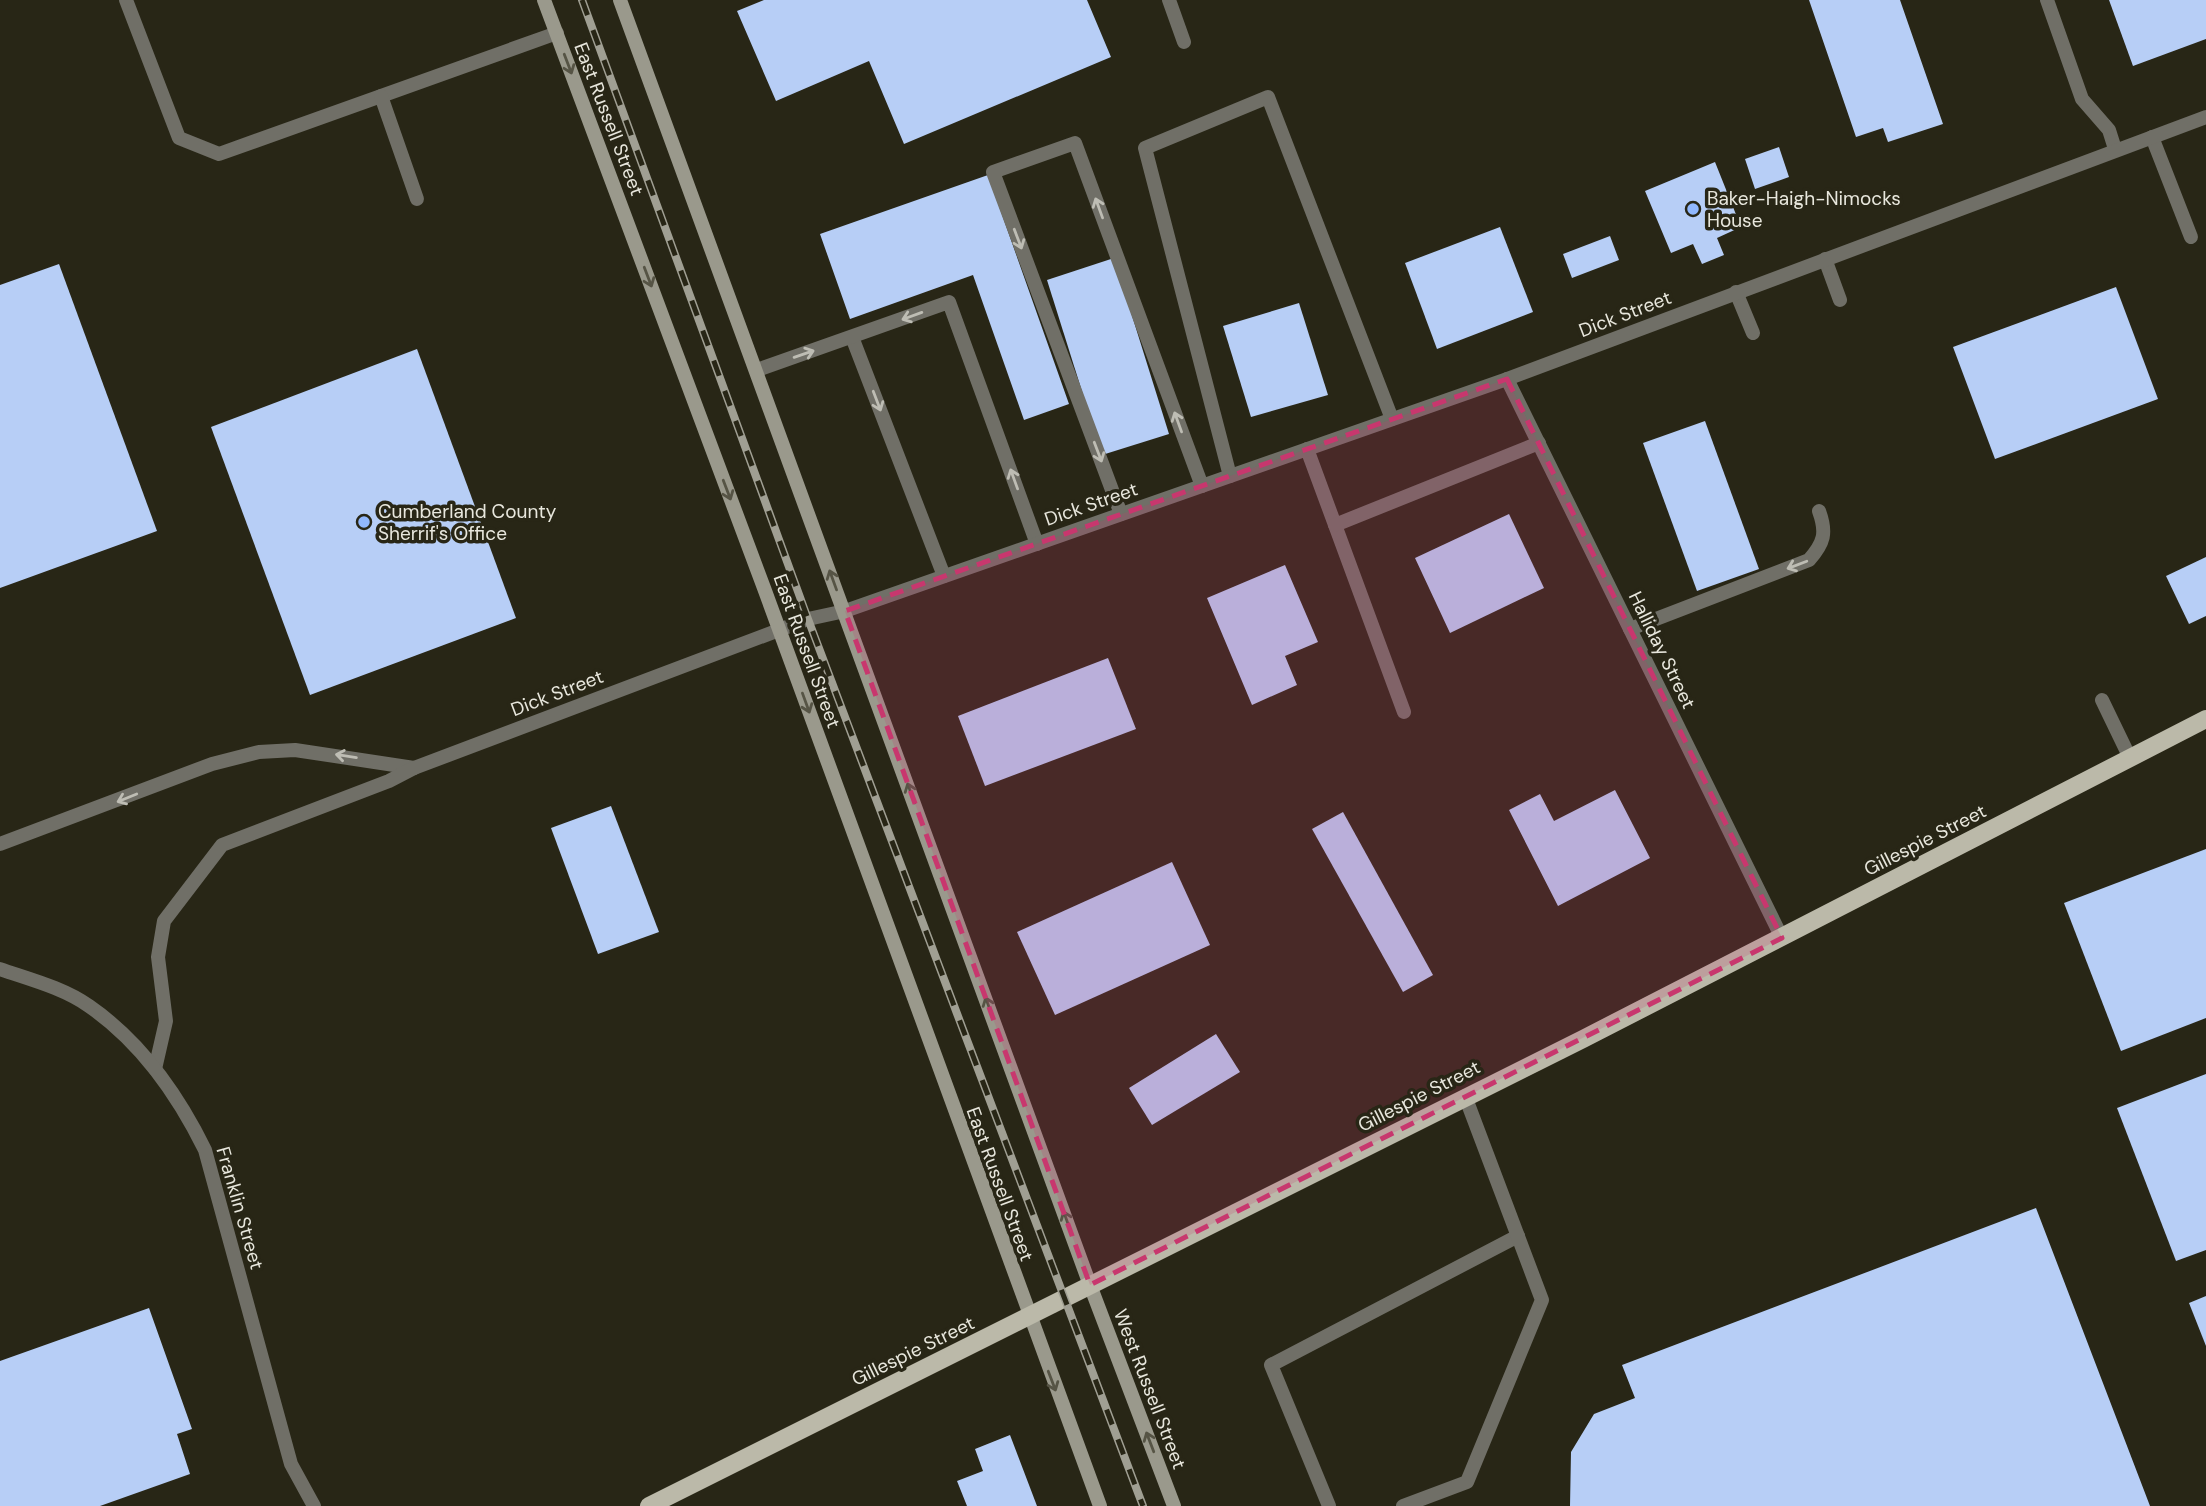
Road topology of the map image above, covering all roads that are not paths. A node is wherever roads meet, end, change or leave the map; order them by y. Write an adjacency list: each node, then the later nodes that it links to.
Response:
1 (126, 0): 8 (street)
2 (544, 0): 6 (main road, East Russell Street)
3 (620, 0): 19 (main road)
4 (1169, 0): 7 (street)
5 (2047, 0): 11 (street)
6 (556, 33): 8 (street); 33 (main road, East Russell Street, one-way to 33)
7 (1184, 42)
8 (380, 96): 12 (street)
9 (2206, 117): 10 (street, Dick Street)
10 (2152, 137): 11 (street, Dick Street); 13 (street)
11 (2115, 149): 14 (street, Dick Street)
12 (417, 199)
13 (2191, 237)
14 (1825, 259): 15 (street, Dick Street); 16 (street)
15 (1736, 292): 17 (street); 20 (street, Dick Street)
16 (1840, 300)
17 (1753, 333)
18 (852, 337): 19 (street, one-way to 18); 29 (street, one-way to 18); 30 (street, one-way to 30)
19 (757, 370): 31 (main road, one-way to 19)
20 (1507, 379): 21 (street, Dick Street); 22 (street, Halliday Street)
21 (1392, 419): 23 (street, Dick Street); 24 (street)
22 (1539, 443): 28 (street); 32 (street, Halliday Street)
23 (1307, 449): 24 (street, Dick Street); 28 (street)
24 (1230, 476): 25 (street, Dick Street)
25 (1202, 486): 27 (street, Dick Street); 27 (street, one-way to 27)
26 (1819, 511): 32 (street, one-way to 32)
27 (1121, 514): 29 (street, Dick Street)
28 (1335, 525): 35 (street)
29 (1037, 544): 30 (street, Dick Street)
30 (944, 576): 31 (street, Dick Street)
31 (845, 611): 33 (street, Dick Street); 45 (main road, one-way to 31)
32 (1630, 629): 40 (street, Halliday Street)
33 (780, 631): 38 (street, Dick Street); 46 (main road, East Russell Street, one-way to 46)
34 (2102, 700): 37 (street)
35 (1404, 712)
36 (2206, 719): 37 (main road, Gillespie Street)
37 (2130, 758): 40 (main road, Gillespie Street)
38 (414, 768): 39 (street, one-way to 39); 42 (street, Dick Street)
39 (0, 844)
40 (1782, 938): 43 (main road, Gillespie Street)
41 (0, 968): 42 (street, Franklin Street)
42 (155, 1069): 47 (street, Franklin Street)
43 (1465, 1096): 44 (street); 45 (main road, Gillespie Street)
44 (1518, 1236): 51 (street); 52 (street)
45 (1090, 1285): 46 (main road, Gillespie Street); 50 (main road, West Russell Street, one-way to 45)
46 (1028, 1317): 48 (main road, Gillespie Street); 49 (main road, one-way to 49)
47 (314, 1506)
48 (649, 1506)
49 (1100, 1506)
50 (1174, 1506)
51 (1329, 1506)
52 (1403, 1506)

